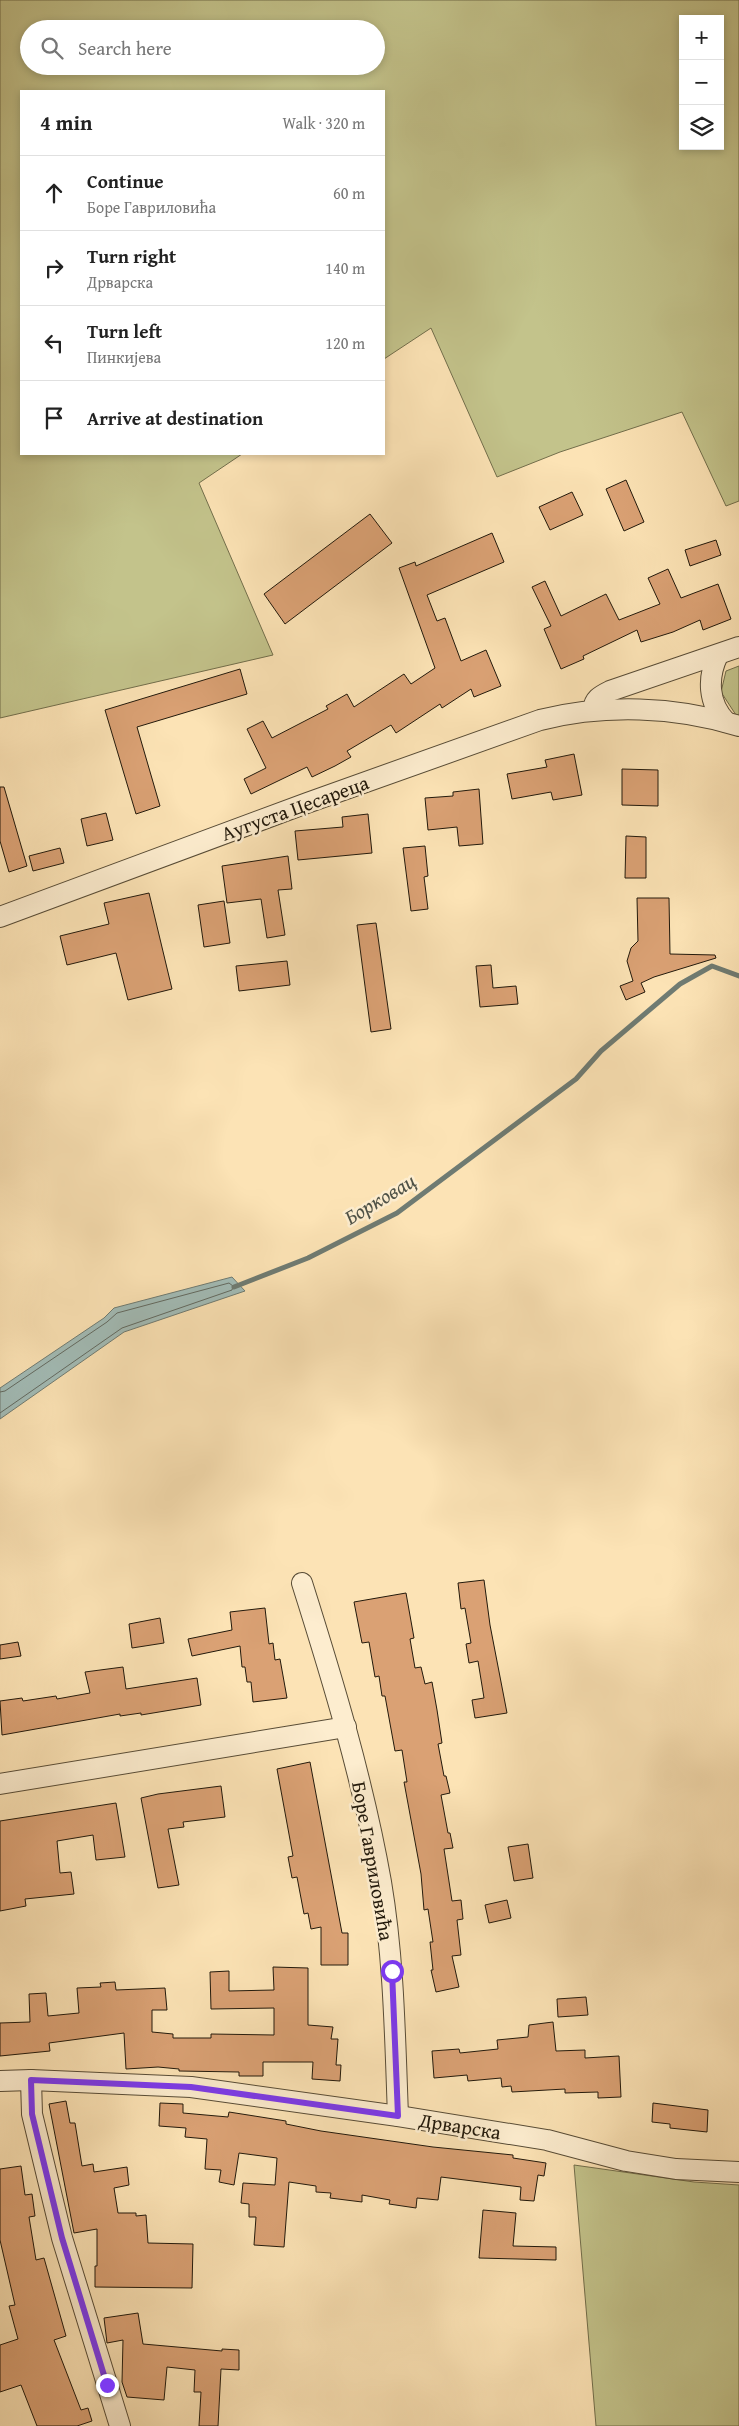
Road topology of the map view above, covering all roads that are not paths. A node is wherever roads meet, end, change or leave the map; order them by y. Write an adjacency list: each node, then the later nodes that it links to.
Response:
1 (739, 647): 2 (street)
2 (718, 655): 3 (street); 4 (street)
3 (593, 710): 4 (street, Аугуста Цесареца); 5 (street, Аугуста Цесареца)
4 (733, 724)
5 (0, 917)
6 (302, 1583): 7 (street, Боре Гавриловића)
7 (346, 1727): 8 (street); 11 (street, Боре Гавриловића)
8 (0, 1784)
9 (31, 2080): 10 (street, Дрварска); 11 (street, Дрварска); 13 (street)
10 (0, 2081)
11 (398, 2116): 12 (street, Дрварска)
12 (739, 2172)
13 (120, 2426)

